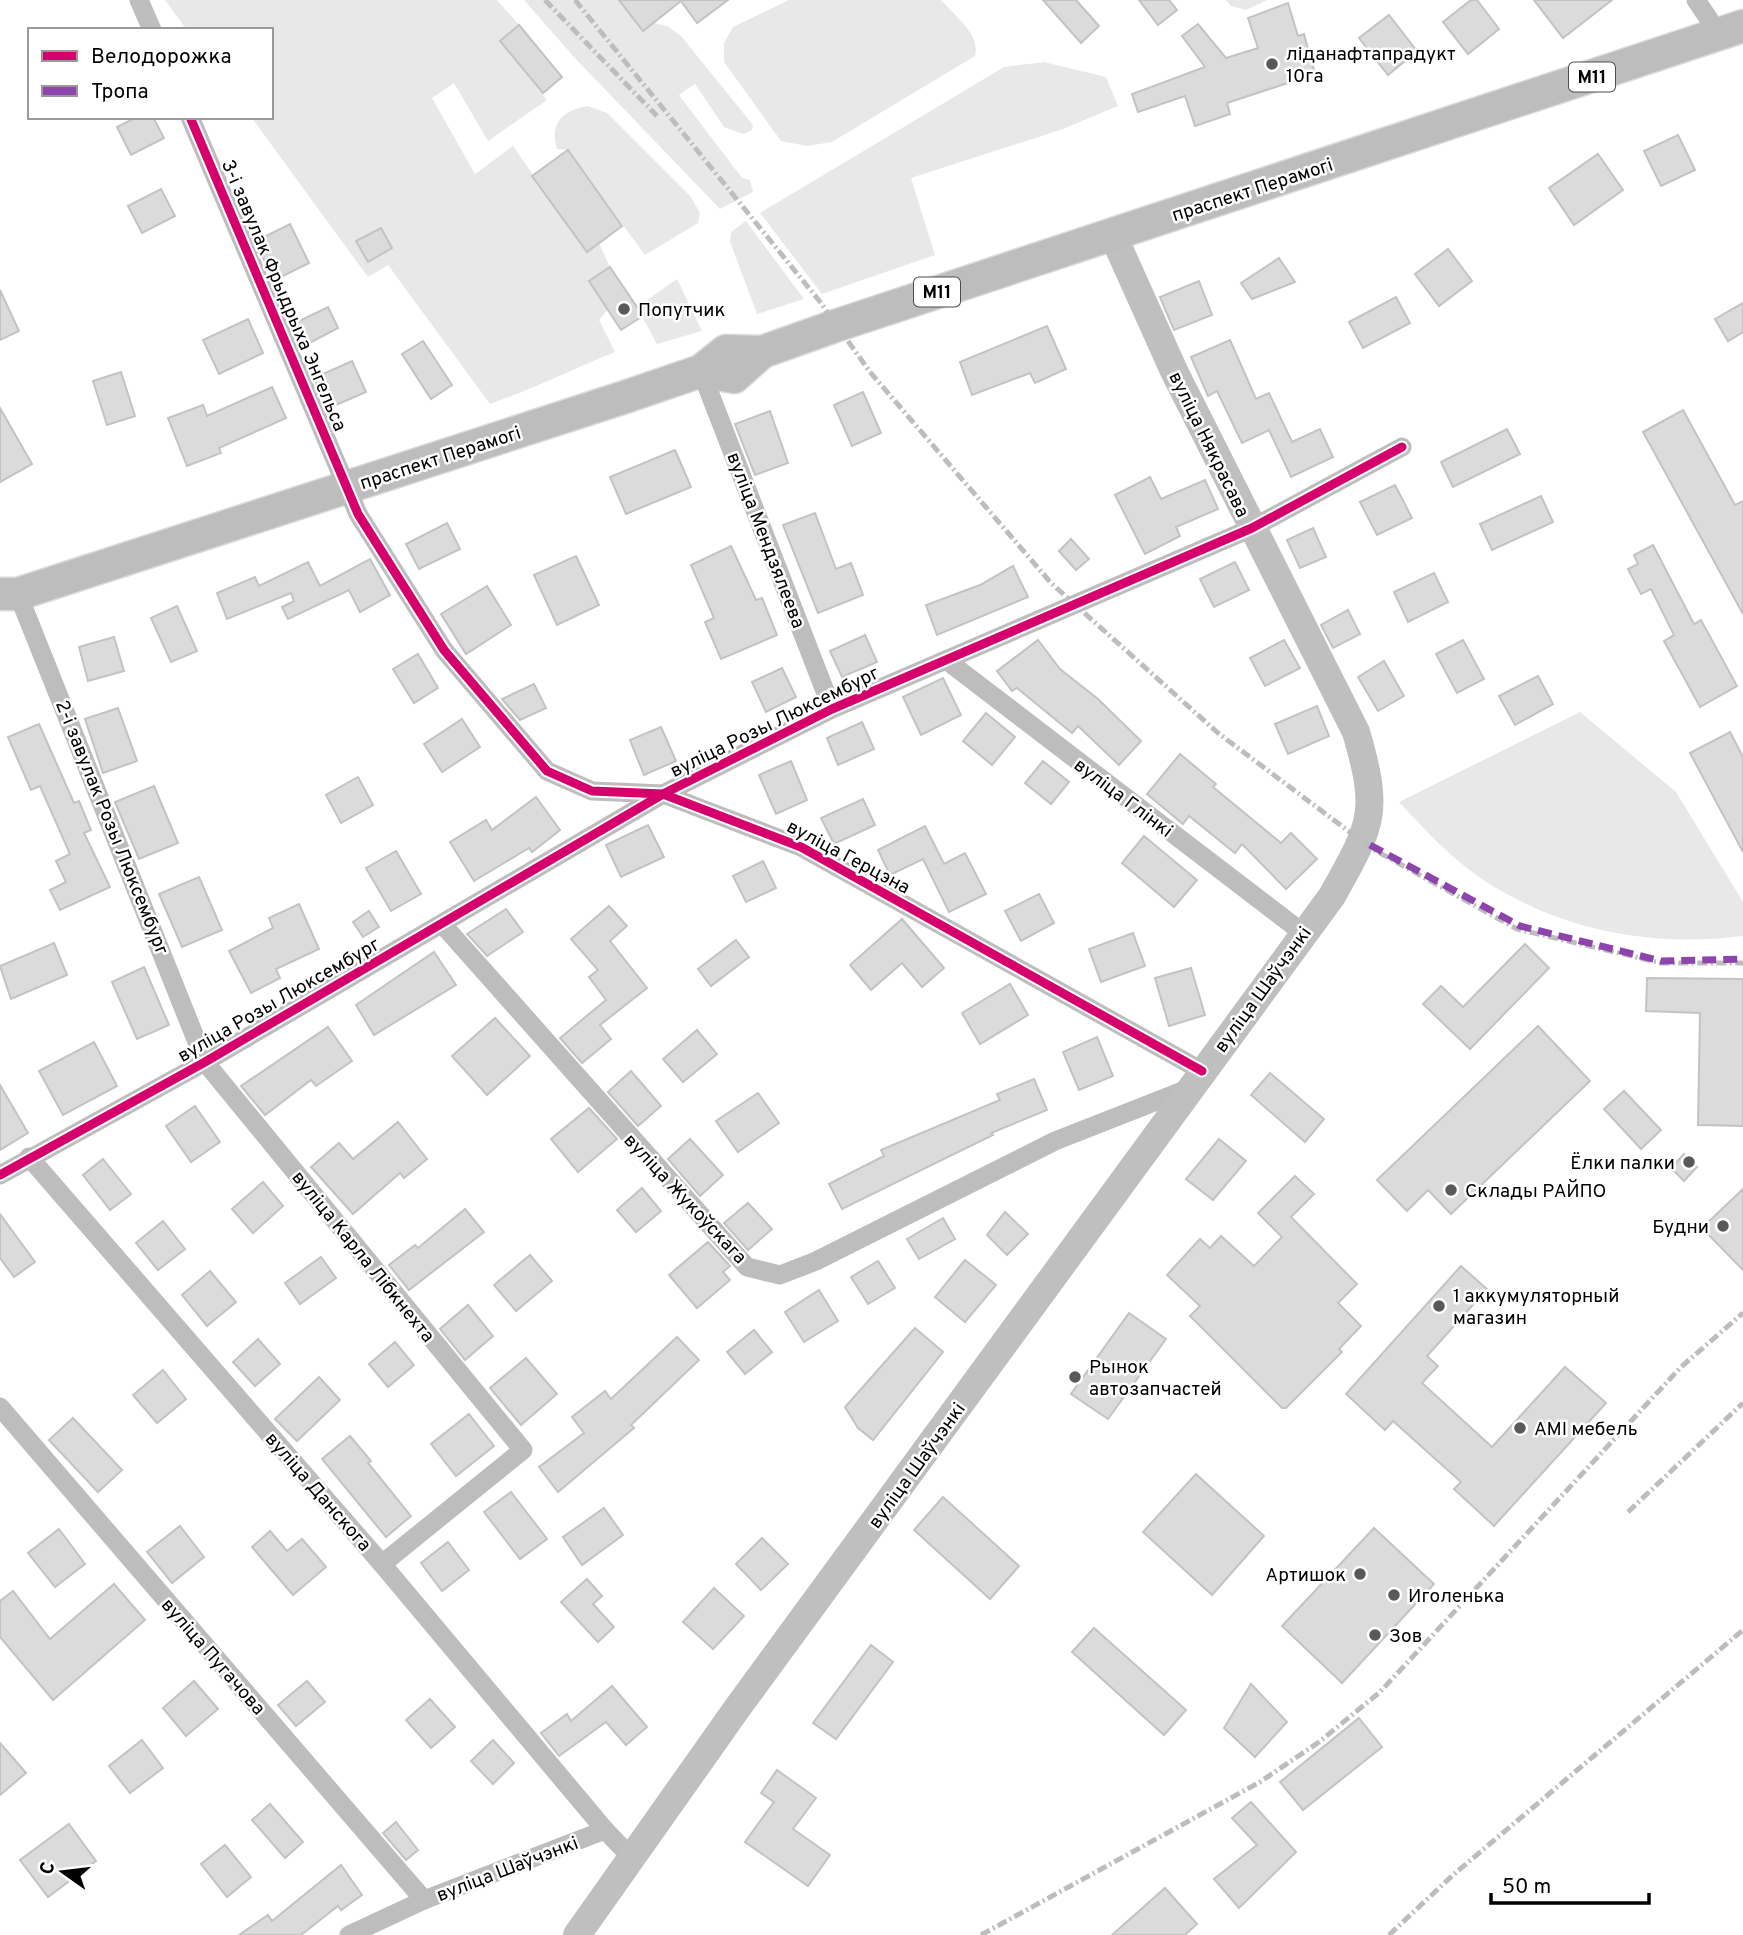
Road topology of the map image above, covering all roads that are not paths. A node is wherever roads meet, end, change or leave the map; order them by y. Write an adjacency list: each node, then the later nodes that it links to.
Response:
1 (139, 0): 3 (street)
2 (1696, 0): 4 (street)
3 (151, 28)
4 (1731, 30): 6 (main road, праспект Перамогі / М11)
5 (191, 119): 9 (street, 3-і завулак Фрыдрыха Энгельса)
6 (1112, 233): 7 (main road, праспект Перамогі / М11); 10 (main road, вуліца Някрасава)
7 (701, 371): 9 (main road, праспект Перамогі / М11); 13 (street, вуліца Мендзялеева)
8 (1402, 447): 10 (street, вуліца Розы Люксембург)
9 (346, 487): 11 (main road, праспект Перамогі / М11); 14 (street, вуліца Герцэна)
10 (1252, 528): 12 (street, вуліца Розы Люксембург); 15 (main road, вуліца Някрасава)
11 (6, 599): 18 (street, 2-і завулак Розы Люксембург)
12 (946, 660): 13 (street, вуліца Розы Люксембург); 17 (street, вуліца Глінкі)
13 (832, 709): 14 (street, вуліца Розы Люксембург)
14 (663, 794): 16 (street, вуліца Розы Люксембург); 19 (street, вуліца Герцэна)
15 (1371, 808): 17 (main road, вуліца Шаўчэнкі)
16 (443, 925): 18 (street, вуліца Розы Люксембург); 19 (street, вуліца Жукоўскага)
17 (1303, 933): 19 (main road, вуліца Шаўчэнкі)
18 (205, 1062): 20 (street, вуліца Розы Люксембург); 23 (street, вуліца Карла Лібкнехта)
19 (1196, 1080): 25 (main road, вуліца Шаўчэнкі)
20 (29, 1157): 21 (street, вуліца Розы Люксембург); 23 (street, вуліца Данскога)
21 (0, 1175)
22 (2, 1412): 26 (street, вуліца Пугачова)
23 (382, 1564): 24 (street, вуліца Данскога)
24 (605, 1830): 25 (street); 26 (street, вуліца Шаўчэнкі)
25 (632, 1858): 28 (main road, вуліца Шаўчэнкі)
26 (424, 1900): 27 (street, вуліца Шаўчэнкі)
27 (349, 1935)
28 (578, 1935)

